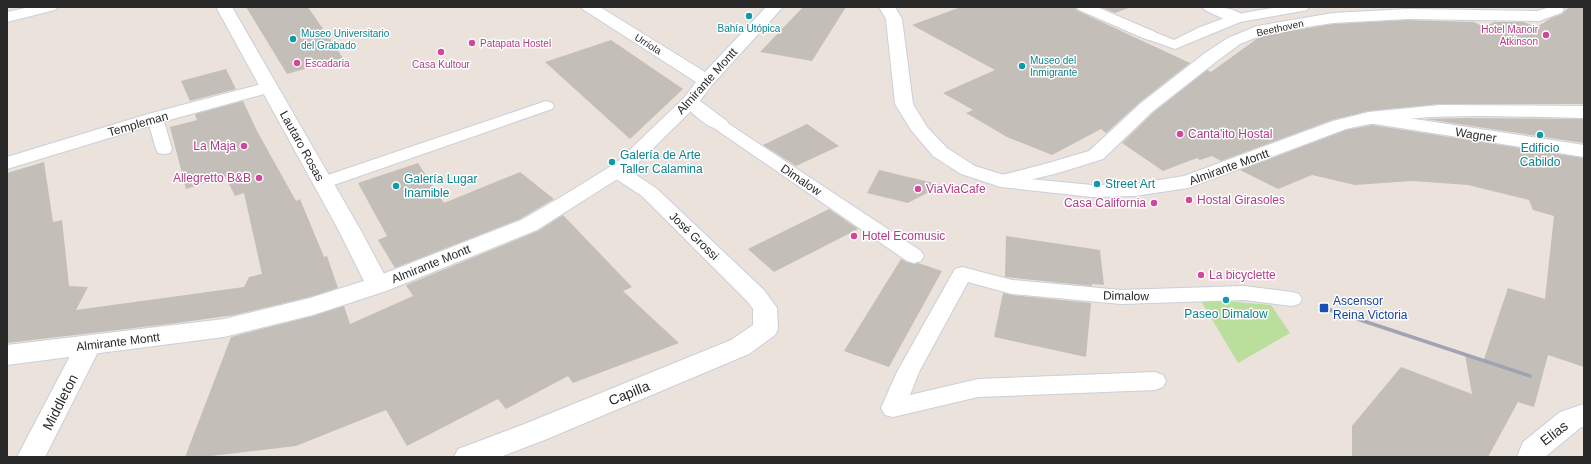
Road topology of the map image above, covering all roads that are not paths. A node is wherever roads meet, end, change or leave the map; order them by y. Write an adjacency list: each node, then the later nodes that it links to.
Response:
1 (50, 7): 11 (street)
2 (224, 7): 15 (street, Lautaro Rosas)
3 (589, 7): 14 (street, Urriola)
4 (775, 7): 14 (street, Almirante Montt)
5 (887, 7): 26 (street, Almirante Montt)
6 (1084, 7): 13 (street)
7 (1210, 7): 12 (street)
8 (1302, 7): 12 (street)
9 (1558, 9): 10 (street, Beethoven)
10 (1399, 10): 26 (street, Beethoven)
11 (7, 17)
12 (1237, 18): 13 (street)
13 (1149, 35)
14 (707, 81): 16 (street, Almirante Montt)
15 (269, 87): 19 (street, Templeman); 27 (street, Lautaro Rosas)
16 (690, 102): 21 (street, Dimalow); 25 (street, Almirante Montt)
17 (546, 106): 27 (street)
18 (1584, 112): 20 (street, Almirante Montt)
19 (156, 118): 22 (street); 24 (street, Templeman)
20 (1368, 118): 23 (street, Wagner); 26 (street, Almirante Montt)
21 (720, 125): 28 (street, Dimalow)
22 (164, 149)
23 (1584, 152)
24 (7, 162)
25 (617, 172): 29 (street, Almirante Montt); 31 (street, José Grossi)
26 (1001, 181)
27 (322, 183): 29 (street, Lautaro Rosas)
28 (914, 256)
29 (378, 285): 32 (street, Almirante Montt)
30 (1292, 299): 34 (street, Dimalow)
31 (765, 308): 37 (street, Capilla)
32 (88, 346): 33 (street, Almirante Montt); 36 (street, Middleton)
33 (7, 355)
34 (1155, 381)
35 (1584, 416): 38 (street, Elias)
36 (31, 457)
37 (468, 457)
38 (1531, 457)

